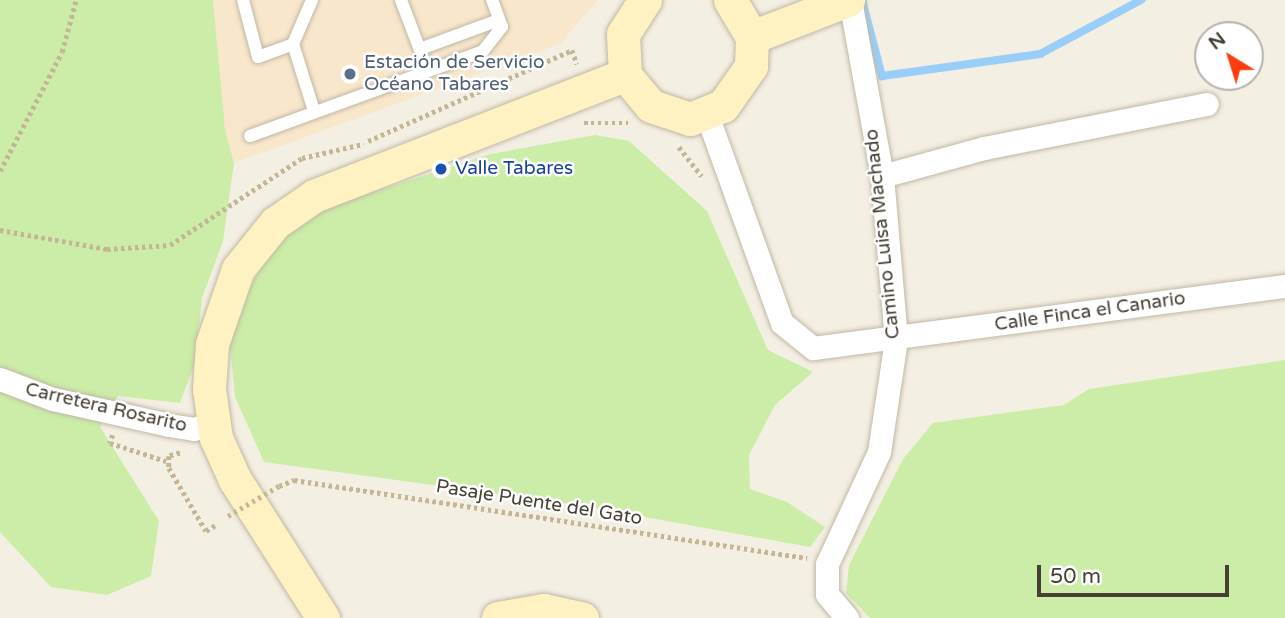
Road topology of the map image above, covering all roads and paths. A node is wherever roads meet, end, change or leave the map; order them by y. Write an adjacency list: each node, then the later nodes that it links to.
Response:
1 (76, 0): 23 (path)
2 (243, 0): 11 (lane)
3 (312, 0): 11 (lane)
4 (401, 0): 12 (lane)
5 (492, 0): 9 (lane)
6 (645, 0): 15 (main road)
7 (730, 0): 10 (main road)
8 (849, 0): 10 (main road); 24 (street, Camino Luisa Machado)
9 (499, 20): 12 (lane); 14 (lane)
10 (752, 37): 18 (main road)
11 (293, 44): 17 (lane)
12 (419, 49): 14 (lane)
13 (572, 50): 26 (path)
14 (428, 71): 17 (lane)
15 (625, 75): 18 (main road); 30 (main road)
16 (1206, 104): 24 (street)
17 (314, 111): 21 (lane)
18 (707, 115): 25 (street, Calle Finca el Canario)
19 (596, 123): 20 (path)
20 (636, 124)
21 (250, 136)
22 (670, 140): 25 (path)
23 (0, 171)
24 (882, 176): 28 (street, Camino Luisa Machado)
25 (733, 189): 28 (street, Calle Finca el Canario)
26 (0, 230)
27 (1285, 286): 28 (street, Calle Finca el Canario)
28 (896, 339): 38 (street, Camino Luisa Machado)
29 (0, 379): 30 (street, Carretera Rosarito)
30 (213, 422): 35 (main road)
31 (175, 453): 33 (path)
32 (229, 516): 34 (path, Pasaje Puente del Gato, bridge)
33 (217, 524)
34 (795, 555)
35 (323, 618)
36 (498, 618): 37 (main road)
37 (582, 618)
38 (847, 618)

